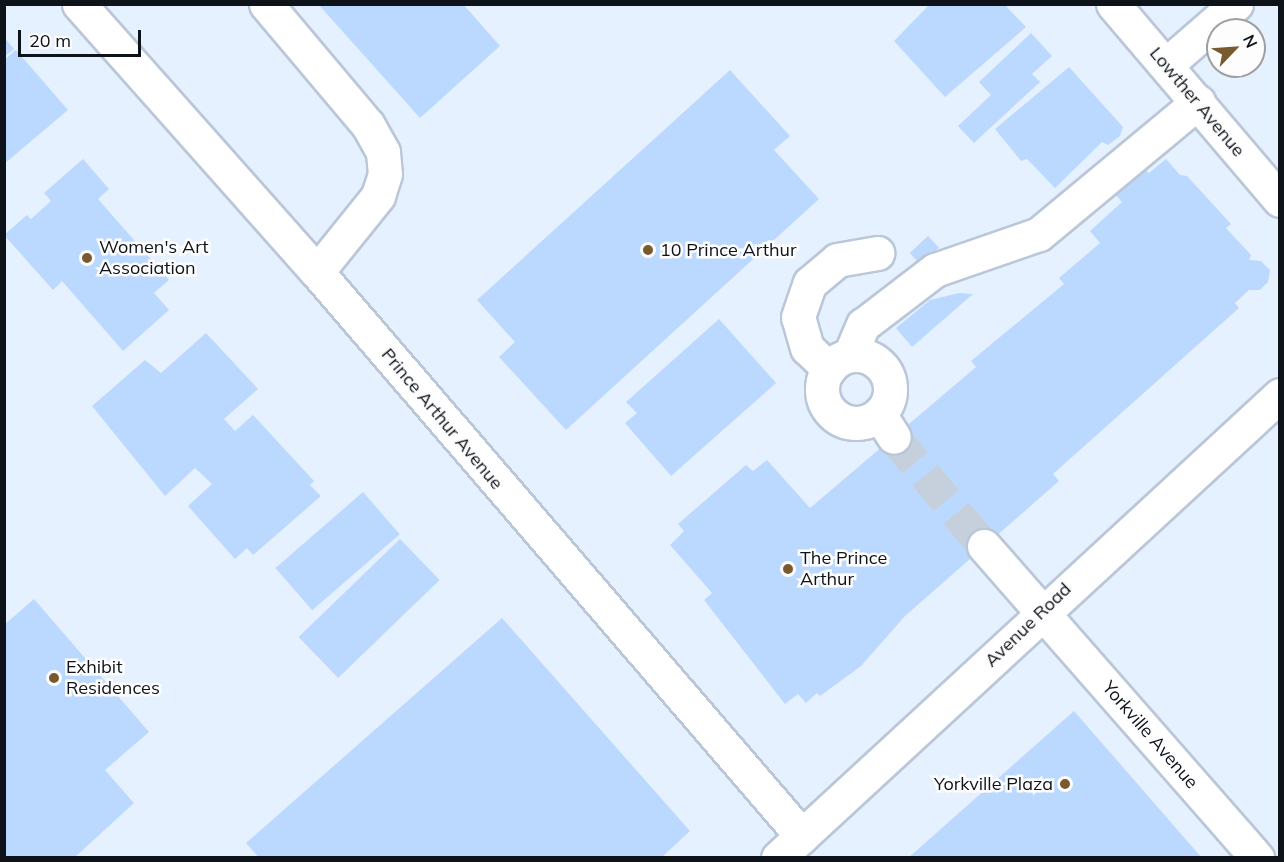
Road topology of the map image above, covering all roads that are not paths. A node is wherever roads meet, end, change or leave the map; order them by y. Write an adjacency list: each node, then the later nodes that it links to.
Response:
1 (79, 4): 9 (street, Prince Arthur Avenue)
2 (266, 4): 9 (street)
3 (1113, 4): 5 (street, Lowther Avenue)
4 (1236, 4): 5 (street)
5 (1166, 64): 6 (street, Lowther Avenue)
6 (1198, 102): 7 (street, Lowther Avenue); 10 (street)
7 (1280, 200)
8 (877, 253): 10 (street)
9 (317, 272): 14 (street, Prince Arthur Avenue)
10 (840, 362): 10 (street)
11 (1280, 395): 13 (street, Avenue Road)
12 (984, 546): 13 (street, Yorkville Avenue)
13 (1041, 614): 14 (street, Avenue Road); 16 (street, Yorkville Avenue)
14 (802, 836): 15 (street, Avenue Road)
15 (778, 858)
16 (1257, 858)

